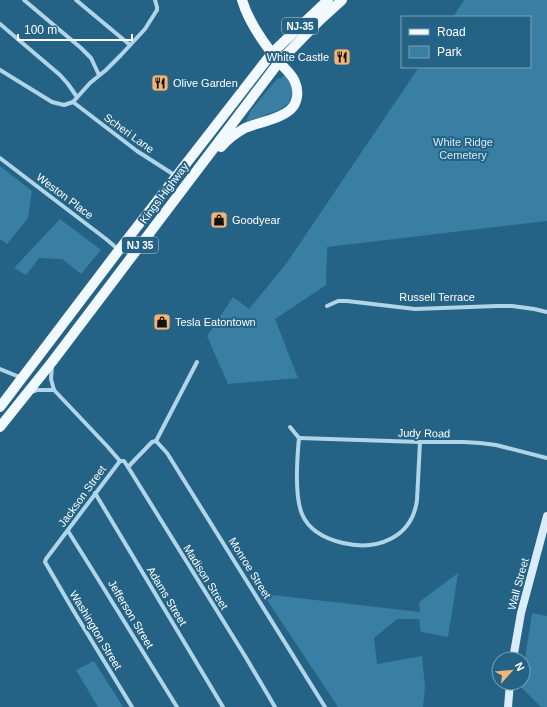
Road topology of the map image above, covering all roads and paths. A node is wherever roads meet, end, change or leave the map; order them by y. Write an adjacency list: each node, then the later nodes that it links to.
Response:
1 (24, 0): 12 (street)
2 (76, 0): 8 (street)
3 (155, 0): 8 (street)
4 (242, 0): 9 (main road)
5 (328, 0): 9 (main road, Kings Highway / NJ-35)
6 (342, 0): 10 (main road, Kings Highway / NJ 35)
7 (0, 24): 13 (street)
8 (130, 45): 12 (street)
9 (272, 53): 10 (main road); 17 (main road, Kings Highway / NJ 35)
10 (279, 62): 16 (main road, Kings Highway / NJ 35); 16 (main road)
11 (0, 70): 14 (street)
12 (99, 75): 13 (street)
13 (77, 97): 14 (street)
14 (73, 102): 17 (street, Scheri Lane)
15 (0, 158): 18 (street, Weston Place)
16 (199, 167): 21 (main road, Kings Highway / NJ 35)
17 (176, 176): 18 (main road, Kings Highway / NJ 35)
18 (119, 250): 24 (main road, Kings Highway / NJ 35)
19 (327, 306): 20 (street, Russell Terrace)
20 (547, 312)
21 (52, 362): 25 (street); 26 (main road, Kings Highway / NJ 35)
22 (197, 362): 31 (street)
23 (0, 369): 24 (street)
24 (22, 378): 27 (main road, Kings Highway / NJ 35)
25 (54, 390): 26 (street); 34 (street, Jackson Street)
26 (26, 394): 28 (main road, Kings Highway / NJ 35)
27 (0, 407)
28 (0, 427)
29 (290, 427): 30 (street)
30 (299, 438): 32 (street, Judy Road); 32 (street)
31 (156, 441): 35 (street); 46 (street, Monroe Street)
32 (420, 442): 33 (street, Judy Road)
33 (547, 458)
34 (120, 461): 35 (street, Madison Street); 36 (street, Jackson Street)
35 (128, 467): 45 (street, Madison Street)
36 (96, 493): 38 (street, Jackson Street); 44 (street, Adams Street)
37 (547, 516): 40 (street, Wall Street)
38 (68, 531): 39 (street, Jackson Street); 43 (street, Jefferson Street)
39 (45, 562): 42 (street, Washington Street)
40 (514, 651)
41 (509, 691): 47 (street)
42 (132, 707)
43 (177, 707)
44 (223, 707)
45 (275, 707)
46 (325, 707)
47 (508, 707)

